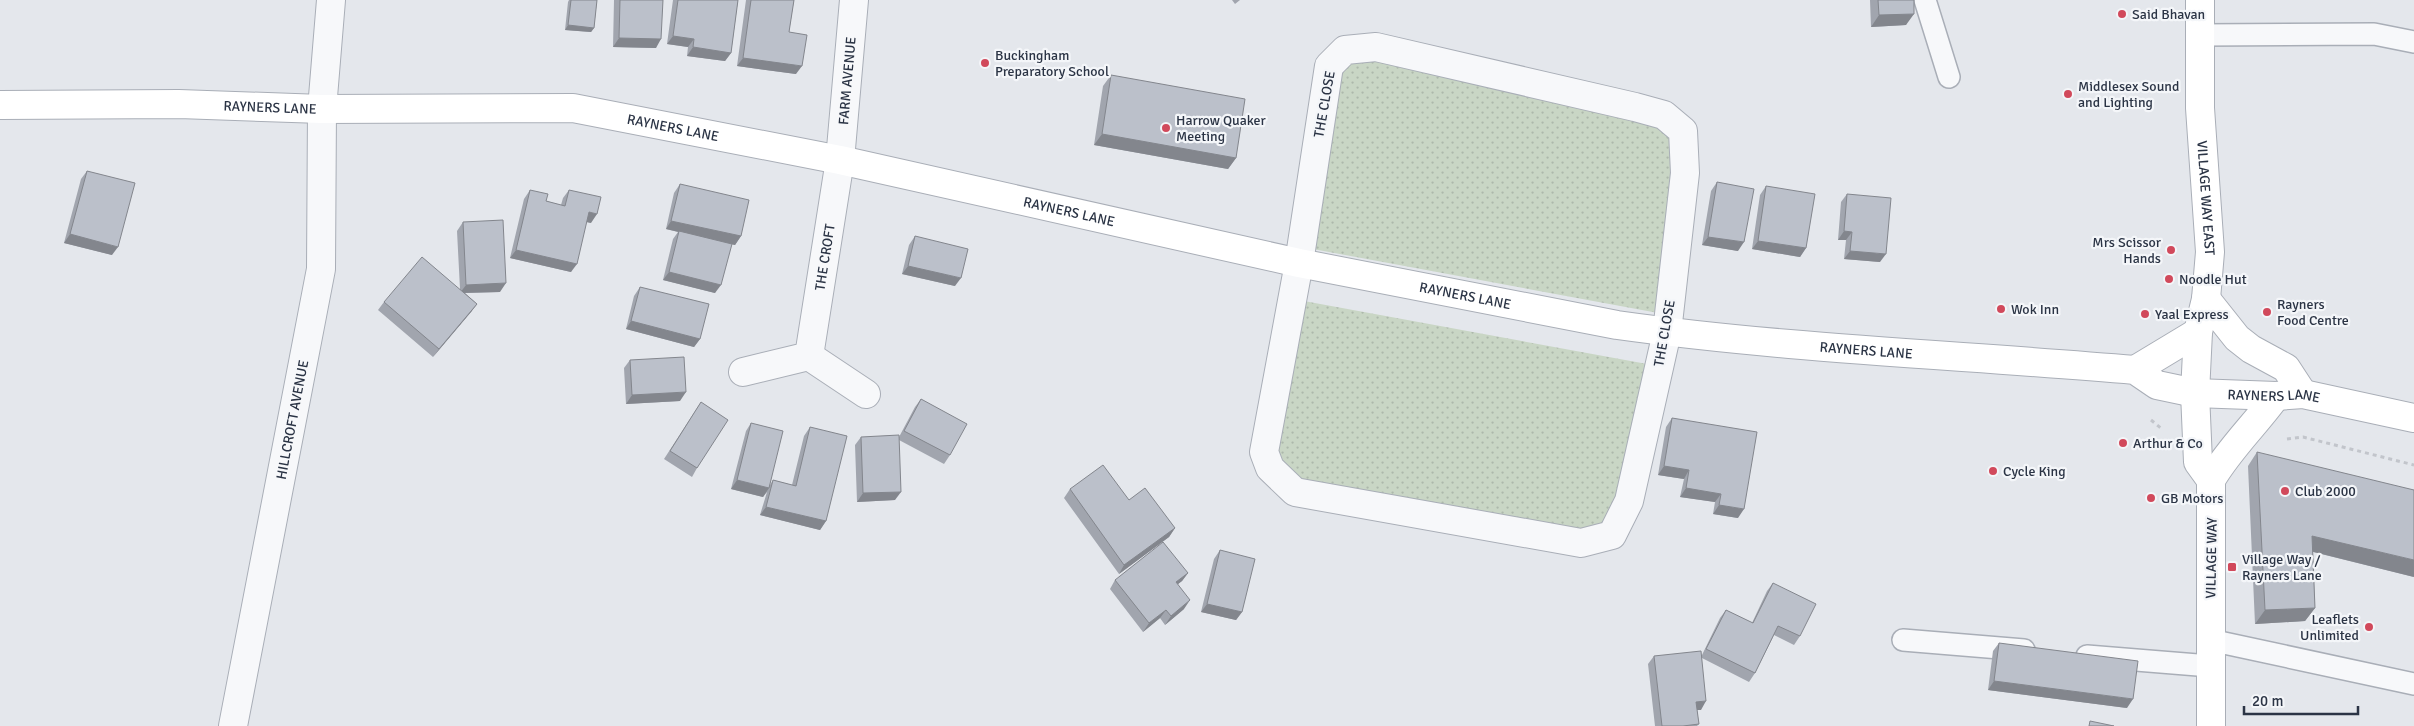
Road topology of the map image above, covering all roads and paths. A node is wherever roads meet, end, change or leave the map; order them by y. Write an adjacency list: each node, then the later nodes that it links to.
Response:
1 (331, 0): 9 (street, HILLCROFT AVENUE)
2 (854, 0): 10 (street, FARM AVENUE)
3 (1925, 0): 7 (lane)
4 (2200, 0): 5 (street, VILLAGE WAY EAST)
5 (2201, 35): 6 (lane); 12 (street, VILLAGE WAY EAST)
6 (2414, 42)
7 (1949, 77)
8 (0, 105): 9 (street, RAYNERS LANE)
9 (322, 109): 10 (street, RAYNERS LANE); 32 (street, HILLCROFT AVENUE)
10 (840, 160): 11 (street, RAYNERS LANE); 15 (street, THE CROFT)
11 (1299, 263): 13 (street, RAYNERS LANE); 13 (street, THE CLOSE); 13 (street, THE CLOSE)
12 (2206, 300): 14 (street, VILLAGE WAY EAST); 20 (street)
13 (1667, 332): 16 (street, RAYNERS LANE)
14 (2198, 332): 16 (street); 18 (street, VILLAGE WAY EAST)
15 (809, 356): 17 (street); 19 (street)
16 (2135, 370): 18 (street, RAYNERS LANE)
17 (743, 372)
18 (2195, 393): 21 (street, RAYNERS LANE); 25 (street, VILLAGE WAY)
19 (866, 394)
20 (2303, 394): 21 (street, RAYNERS LANE); 22 (street, RAYNERS LANE)
21 (2276, 396): 25 (street)
22 (2414, 418)
23 (2282, 442): 24 (path)
24 (2414, 465)
25 (2210, 480): 28 (street, VILLAGE WAY)
26 (1903, 640): 27 (lane)
27 (2042, 652)
28 (2210, 653): 29 (lane); 30 (lane); 33 (street, VILLAGE WAY)
29 (2071, 654)
30 (2414, 684)
31 (212, 726): 32 (street)
32 (234, 726)
33 (2211, 726)

